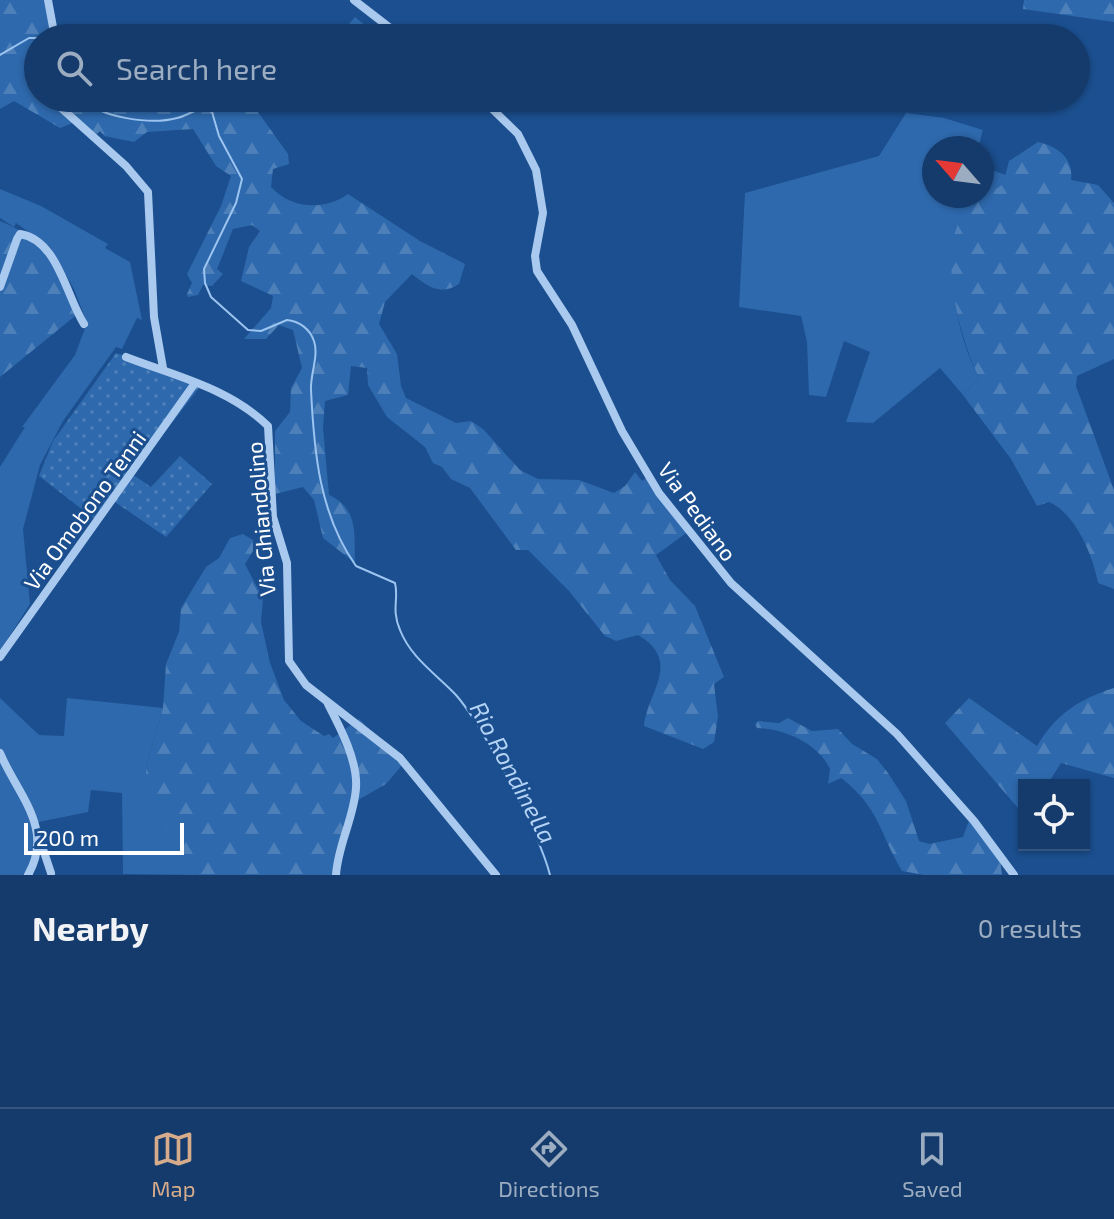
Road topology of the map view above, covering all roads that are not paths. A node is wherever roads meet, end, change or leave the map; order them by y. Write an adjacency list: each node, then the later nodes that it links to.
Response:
1 (48, 0): 3 (street)
2 (354, 0): 4 (street)
3 (52, 24)
4 (385, 24)
5 (66, 112): 10 (street)
6 (495, 112): 20 (street, Via Pediano)
7 (0, 287): 8 (street)
8 (84, 324)
9 (126, 357): 10 (street, Via Ghiandolino)
10 (163, 368): 11 (street, Via Ghiandolino)
11 (195, 383): 12 (street, Via Omobono Tenni); 13 (street, Via Ghiandolino)
12 (0, 657)
13 (327, 701): 18 (street); 19 (street, Via Ghiandolino)
14 (0, 753): 15 (street)
15 (40, 840): 16 (street); 17 (street)
16 (50, 874)
17 (28, 875)
18 (336, 875)
19 (496, 875)
20 (1014, 875)

